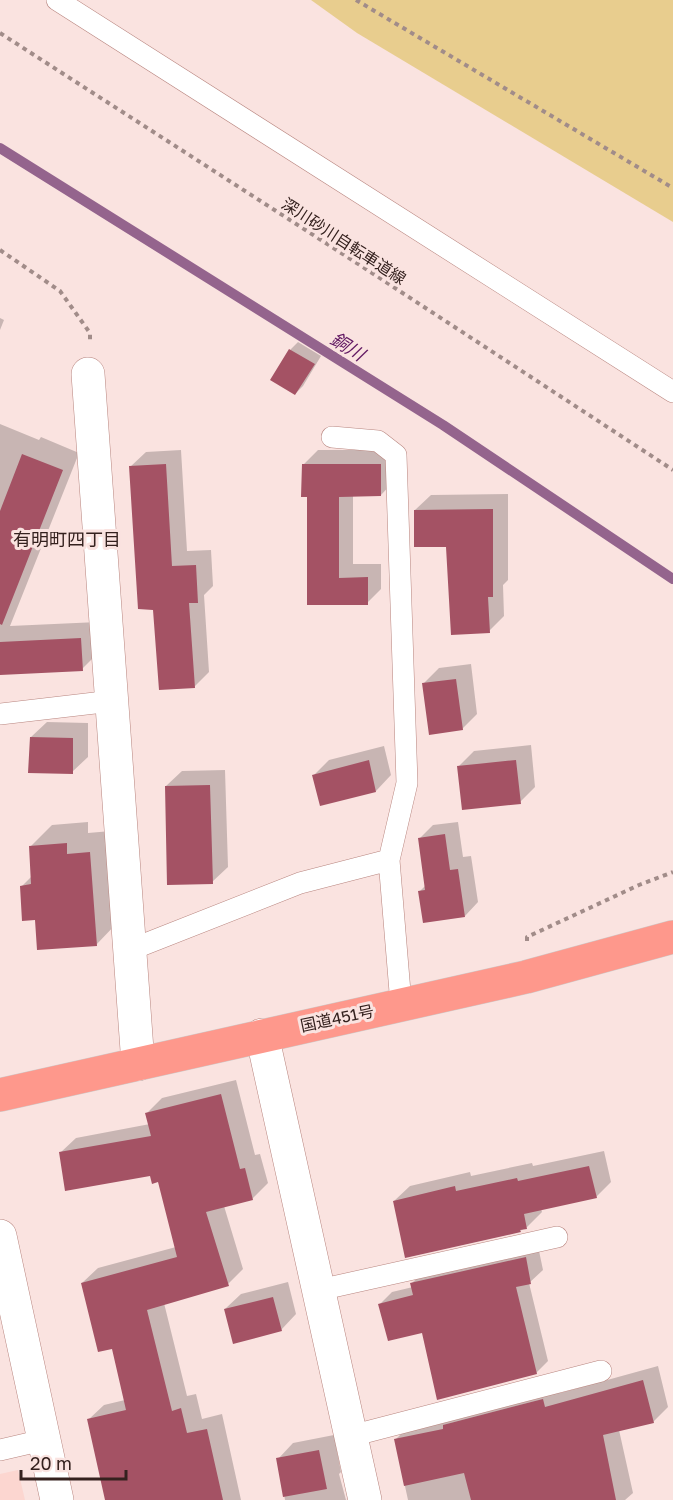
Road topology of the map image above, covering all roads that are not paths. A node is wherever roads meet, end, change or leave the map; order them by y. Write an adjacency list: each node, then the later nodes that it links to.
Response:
1 (57, 0): 3 (lane)
2 (88, 374): 5 (street)
3 (673, 392)
4 (332, 437): 7 (lane)
5 (112, 700): 6 (lane); 9 (street)
6 (0, 714)
7 (389, 860): 9 (lane); 10 (lane)
8 (673, 937): 10 (highway, 国道451号)
9 (130, 950): 12 (street)
10 (401, 1004): 11 (highway, 国道451号)
11 (262, 1035): 12 (highway, 国道451号); 16 (street)
12 (138, 1064): 13 (highway, 国道451号)
13 (0, 1095)
14 (0, 1236): 19 (street)
15 (558, 1238): 16 (lane)
16 (319, 1290): 18 (street)
17 (601, 1371): 18 (lane)
18 (351, 1436): 22 (street)
19 (43, 1440): 20 (lane); 21 (street)
20 (0, 1450)
21 (57, 1500)
22 (365, 1500)

